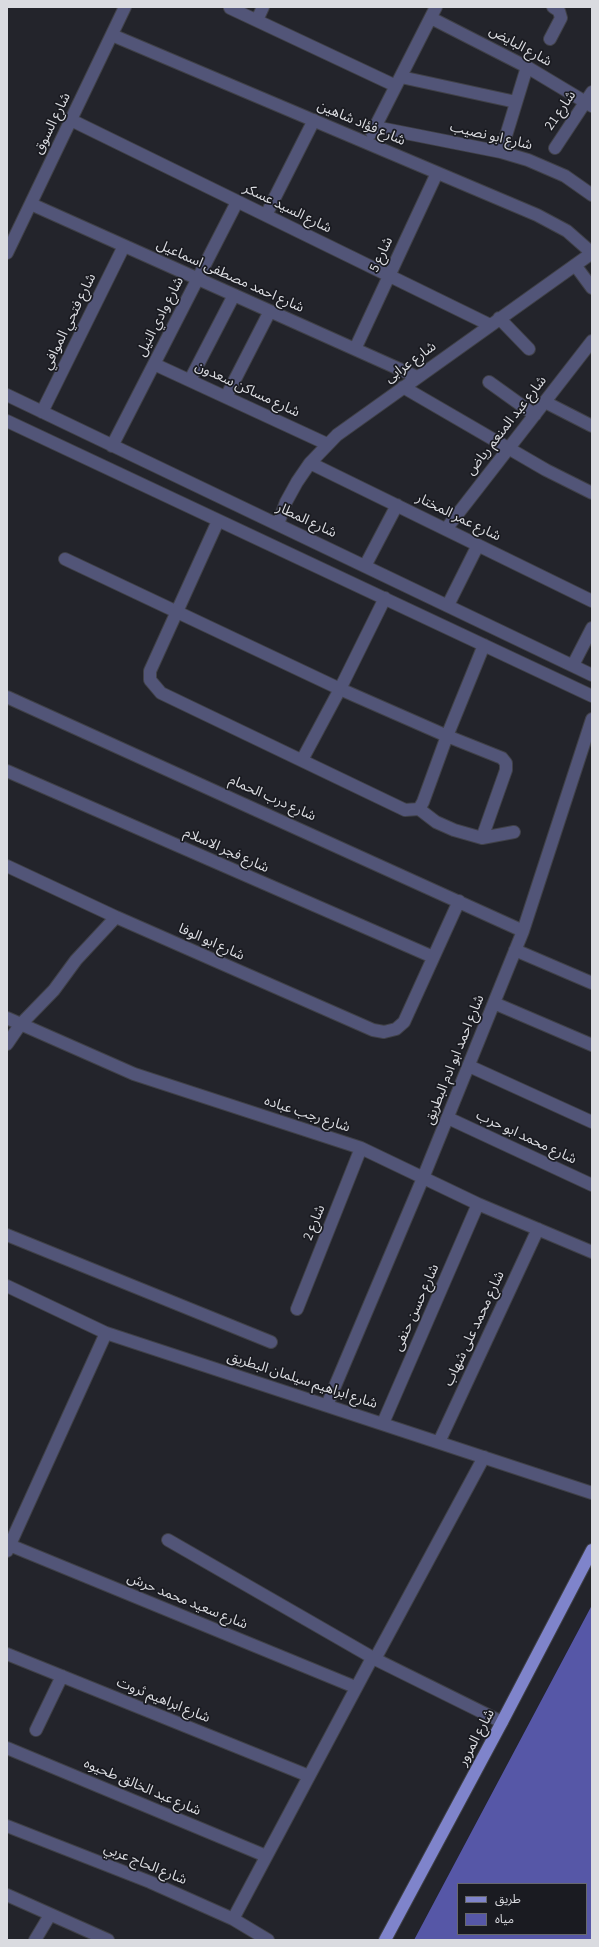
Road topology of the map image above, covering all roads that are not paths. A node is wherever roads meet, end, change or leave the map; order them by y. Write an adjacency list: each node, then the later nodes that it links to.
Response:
1 (125, 7): 7 (street, شارع السوق)
2 (263, 7): 6 (street)
3 (553, 7): 8 (street)
4 (230, 8): 6 (street)
5 (434, 12): 9 (street, شارع البايض); 10 (street)
6 (257, 20): 10 (street)
7 (112, 34): 13 (street, شارع السوق); 14 (street, شارع فؤاد شاهين)
8 (550, 39)
9 (527, 67): 11 (street, شارع البايض); 12 (street)
10 (398, 82): 12 (street); 15 (street)
11 (590, 100): 17 (street, شارع 21)
12 (516, 102): 18 (street)
13 (71, 120): 21 (street, شارع السيد عسكر); 22 (street, شارع السوق)
14 (314, 120): 16 (street, شارع فؤاد شاهين); 23 (street)
15 (375, 127): 16 (street); 18 (street, شارع ابو نصيب)
16 (367, 143): 19 (street, شارع فؤاد شاهين)
17 (555, 148)
18 (501, 152): 20 (street, شارع ابو نصيب)
19 (436, 172): 26 (street, شارع فؤاد شاهين); 28 (street, شارع 5)
20 (590, 188)
21 (237, 202): 23 (street, شارع السيد عسكر); 29 (street, شارع وادي النيل)
22 (31, 204): 24 (street, شارع احمد مصطفى اسماعيل); 25 (street, شارع السوق)
23 (266, 216): 28 (street, شارع السيد عسكر)
24 (124, 246): 29 (street, شارع احمد مصطفى اسماعيل); 45 (street, شارع فتحي الموافي)
25 (7, 253)
26 (592, 253): 27 (street, شارع عرابى)
27 (575, 265): 30 (street); 33 (street, شارع عرابى)
28 (389, 276): 33 (street, شارع السيد عسكر); 35 (street, شارع 5)
29 (198, 279): 31 (street, شارع احمد مصطفى اسماعيل); 37 (street, شارع وادي النيل)
30 (592, 288)
31 (234, 295): 32 (street, شارع احمد مصطفى اسماعيل); 39 (street)
32 (270, 311): 35 (street, شارع احمد مصطفى اسماعيل); 43 (street)
33 (494, 322): 36 (street); 38 (street, شارع عرابى)
34 (592, 341): 44 (street, شارع عبد المنعم رياض)
35 (355, 349): 38 (street, شارع احمد مصطفى اسماعيل)
36 (529, 349)
37 (154, 364): 39 (street, شارع مساكن سعدون); 50 (street, شارع وادي النيل)
38 (417, 377): 41 (street, شارع عرابى)
39 (190, 380): 43 (street, شارع مساكن سعدون)
40 (489, 382): 46 (street)
41 (403, 387): 49 (street, شارع عرابى); 51 (street)
42 (7, 395): 45 (street, شارع المطار)
43 (226, 397): 49 (street, شارع مساكن سعدون)
44 (545, 402): 46 (street, شارع عبد المنعم رياض); 48 (street)
45 (42, 412): 50 (street, شارع المطار)
46 (535, 415): 51 (street, شارع عبد المنعم رياض)
47 (7, 421): 55 (street)
48 (592, 426)
49 (327, 444): 52 (street, شارع عرابى)
50 (112, 446): 56 (street, شارع المطار)
51 (509, 449): 53 (street); 57 (street, شارع عبد المنعم رياض)
52 (310, 463): 54 (street, شارع عمر المختار); 56 (street, شارع عرابى)
53 (592, 493)
54 (397, 505): 57 (street, شارع عمر المختار); 62 (street)
55 (218, 520): 61 (street); 66 (street)
56 (278, 524): 58 (street, شارع المطار)
57 (446, 529): 59 (street, شارع عمر المختار)
58 (314, 541): 61 (street); 62 (street, شارع المطار)
59 (478, 545): 64 (street, شارع عمر المختار); 65 (street)
60 (65, 558): 66 (street)
61 (306, 561): 63 (street)
62 (365, 566): 65 (street, شارع المطار)
63 (385, 598): 68 (street); 71 (street)
64 (592, 601)
65 (448, 605): 69 (street, شارع المطار)
66 (178, 611): 71 (street); 76 (street)
67 (592, 628): 69 (street)
68 (484, 645): 72 (street); 75 (street)
69 (573, 665): 70 (street, شارع المطار)
70 (592, 674)
71 (340, 689): 75 (street); 76 (street)
72 (592, 696)
73 (7, 697): 82 (street, شارع درب الحمام)
74 (592, 719): 84 (street, شارع احمد ابو ادم البطريق)
75 (447, 736): 78 (street); 80 (street)
76 (302, 760): 78 (street)
77 (7, 772): 86 (street, شارع فجر الاسلام)
78 (419, 809): 80 (street)
79 (514, 832): 80 (street)
80 (482, 838)
81 (7, 866): 83 (street, شارع ابو الوفا)
82 (459, 901): 84 (street, شارع درب الحمام); 86 (street)
83 (116, 917): 86 (street, شارع ابو الوفا); 90 (street)
84 (523, 931): 85 (street, شارع احمد ابو ادم البطريق)
85 (515, 950): 87 (street); 88 (street, شارع احمد ابو ادم البطريق)
86 (433, 957)
87 (592, 983)
88 (494, 1003): 92 (street); 93 (street, شارع احمد ابو ادم البطريق)
89 (7, 1018): 90 (street, شارع رجب عباده)
90 (20, 1025): 91 (street); 96 (street, شارع رجب عباده)
91 (7, 1044)
92 (592, 1045)
93 (469, 1066): 94 (street, شارع احمد ابو ادم البطريق); 95 (street)
94 (448, 1118): 97 (street, شارع احمد ابو ادم البطريق); 98 (street, شارع محمد ابو حرب)
95 (592, 1122)
96 (361, 1148): 97 (street, شارع رجب عباده); 104 (street, شارع 2)
97 (423, 1178): 99 (street, شارع رجب عباده); 107 (street, شارع احمد ابو ادم البطريق)
98 (592, 1185)
99 (478, 1204): 100 (street, شارع رجب عباده); 108 (street, شارع حسن حنفى)
100 (538, 1229): 102 (street, شارع رجب عباده); 109 (street, شارع محمد على شهاب)
101 (7, 1234): 106 (street)
102 (592, 1252)
103 (7, 1286): 105 (street, شارع ابراهيم سيلمان البطريق)
104 (297, 1309)
105 (106, 1333): 107 (street, شارع ابراهيم سيلمان البطريق); 113 (street)
106 (270, 1342)
107 (327, 1406): 108 (street, شارع ابراهيم سيلمان البطريق)
108 (382, 1423): 109 (street, شارع ابراهيم سيلمان البطريق)
109 (439, 1442): 110 (street, شارع ابراهيم سيلمان البطريق)
110 (484, 1456): 111 (street, شارع ابراهيم سيلمان البطريق); 116 (street)
111 (592, 1493)
112 (168, 1540): 116 (street)
113 (8, 1547): 118 (street, شارع سعيد محمد حرش)
114 (592, 1550): 119 (main road, شارع المرور)
115 (7, 1654): 117 (street, شارع ابراهيم ثروت)
116 (375, 1659): 118 (street); 119 (street)
117 (62, 1676): 120 (street); 122 (street, شارع ابراهيم ثروت)
118 (355, 1687): 122 (street)
119 (502, 1722): 131 (main road, شارع المرور)
120 (36, 1730)
121 (7, 1748): 124 (street, شارع عبد الخالق طحيوه)
122 (309, 1776): 124 (street)
123 (7, 1826): 127 (street, شارع الحاج عربي)
124 (266, 1856): 127 (street)
125 (7, 1896): 126 (street)
126 (50, 1915): 128 (street); 129 (street)
127 (233, 1919): 130 (street, شارع الحاج عربي)
128 (35, 1940)
129 (108, 1940)
130 (268, 1940)
131 (385, 1940)

